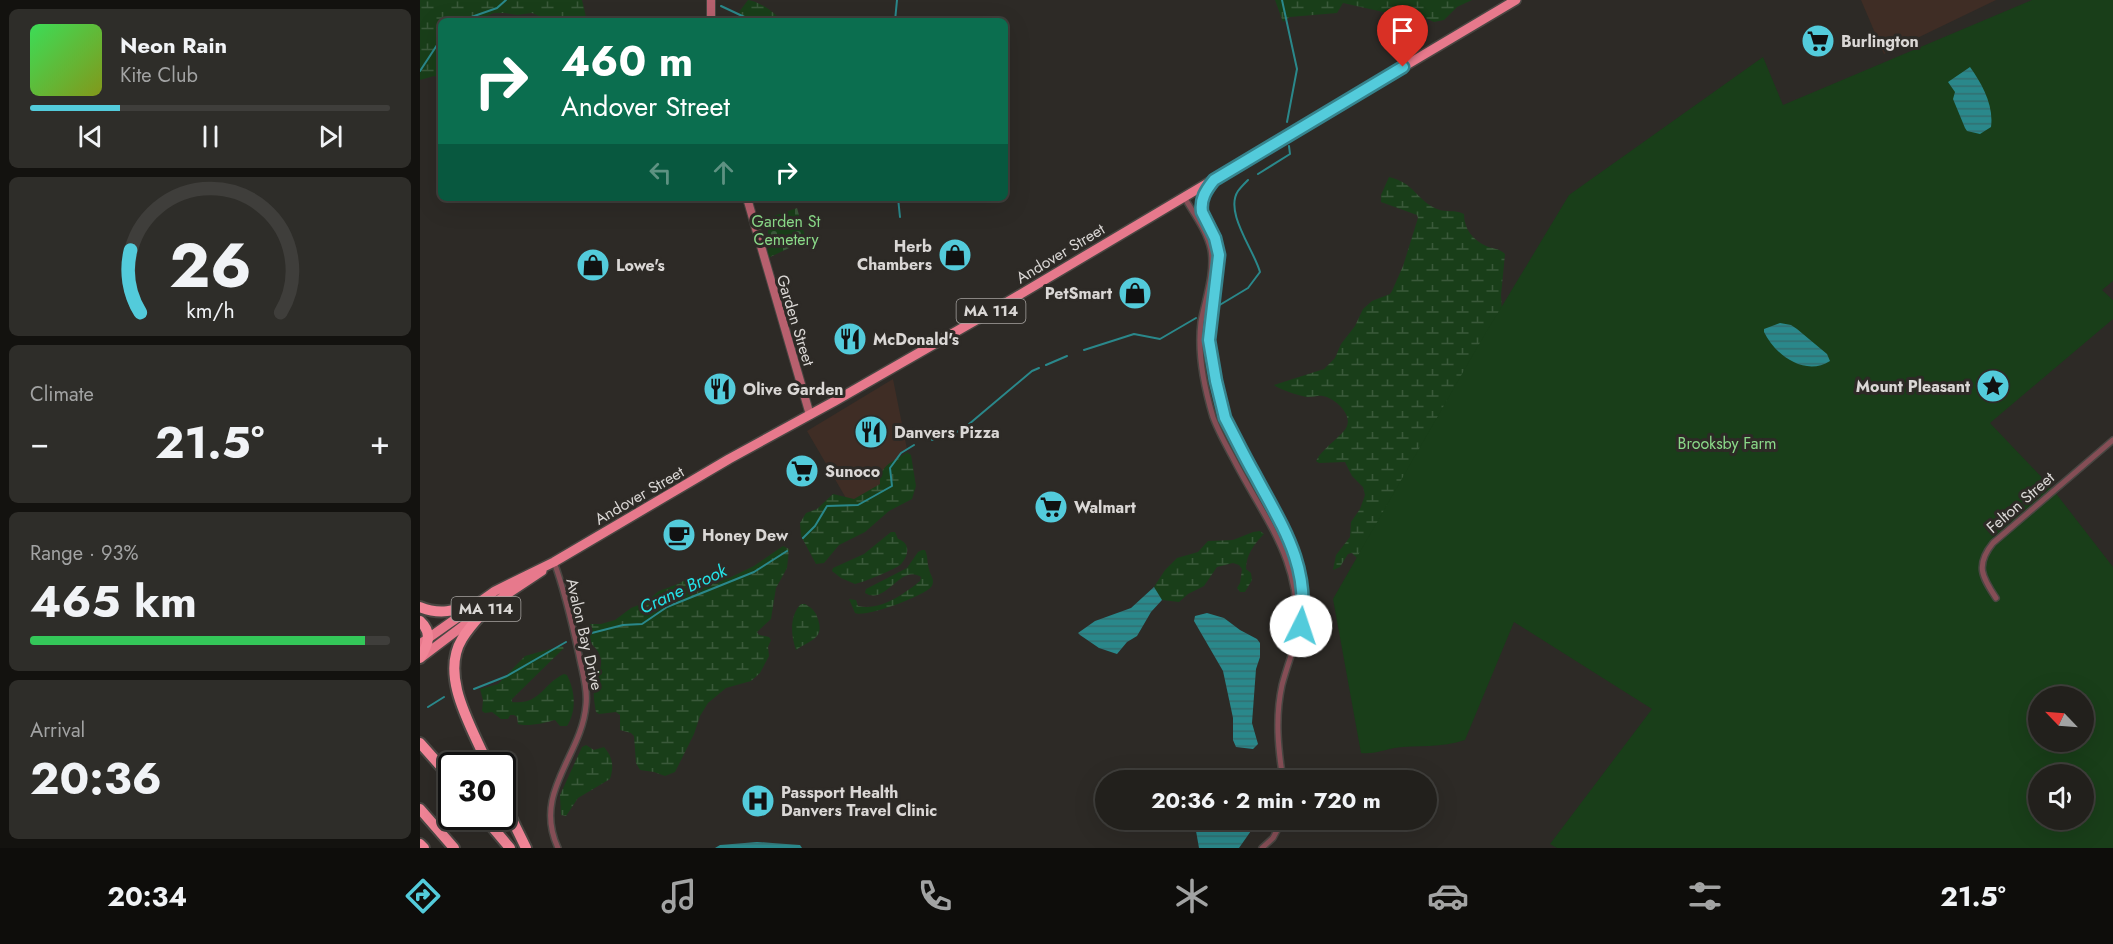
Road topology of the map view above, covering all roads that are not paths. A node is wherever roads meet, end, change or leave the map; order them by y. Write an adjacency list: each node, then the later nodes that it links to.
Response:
1 (711, 0): 3 (main road)
2 (1516, 0): 4 (highway, Andover Street / MA 114)
3 (711, 18)
4 (1214, 180): 5 (highway, Andover Street / MA 114); 16 (street)
5 (1184, 198): 7 (highway, Andover Street / MA 114); 16 (street)
6 (748, 201): 7 (main road, Garden Street)
7 (810, 415): 9 (highway, Andover Street / MA 114)
8 (2113, 440): 10 (street, Felton Street)
9 (554, 562): 11 (highway, Andover Street / MA 114); 13 (highway, Andover Street / MA 114); 31 (street, Avalon Bay Drive)
10 (1996, 598)
11 (474, 604): 12 (highway); 15 (highway, Andover Street / MA 114)
12 (420, 607)
13 (488, 607): 17 (highway, Andover Street / MA 114); 19 (highway)
14 (420, 621): 15 (highway)
15 (424, 641): 17 (highway)
16 (1295, 645): 21 (street)
17 (420, 658)
18 (420, 743): 20 (highway)
19 (482, 752)
20 (438, 763)
21 (1281, 770)
22 (420, 809): 28 (highway)
23 (516, 828): 30 (highway)
24 (495, 830): 29 (highway)
25 (1277, 830): 32 (street)
26 (420, 844): 27 (highway)
27 (424, 848)
28 (454, 848)
29 (510, 848)
30 (526, 848)
31 (558, 848)
32 (1262, 848)

